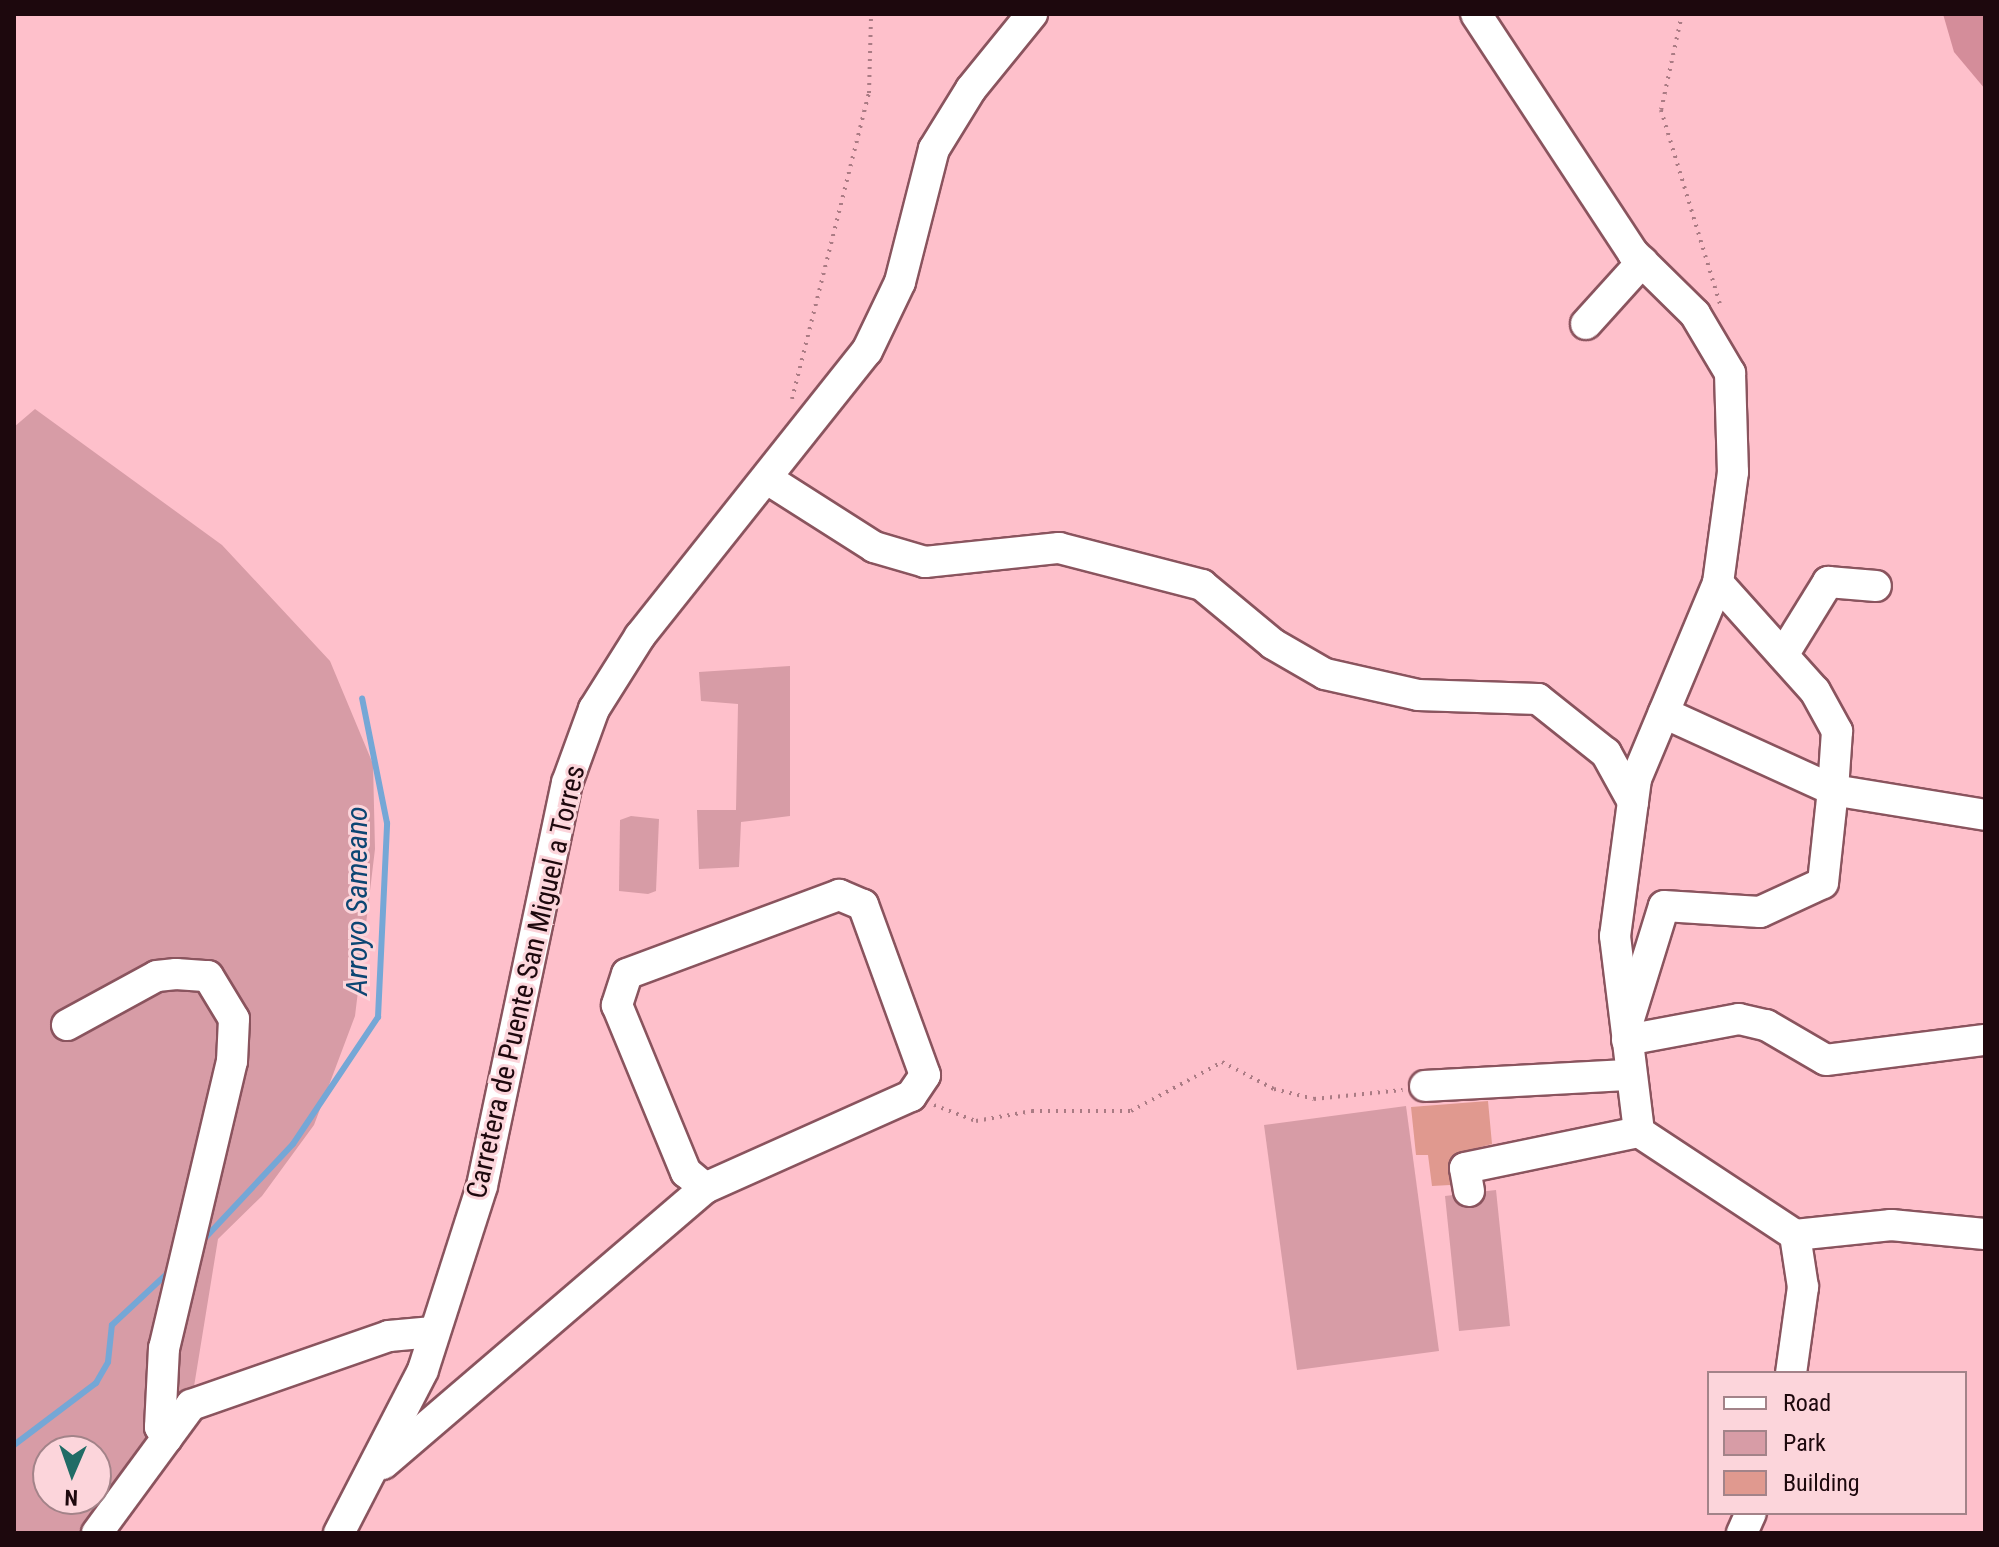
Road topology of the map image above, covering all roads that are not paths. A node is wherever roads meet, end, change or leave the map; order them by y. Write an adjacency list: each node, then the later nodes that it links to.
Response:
1 (1032, 14): 5 (street, Carretera de Puente San Miguel a Torres)
2 (1476, 14): 3 (street)
3 (1642, 262): 4 (street); 6 (street)
4 (1586, 324)
5 (769, 480): 11 (street); 23 (street, Carretera de Puente San Miguel a Torres)
6 (1718, 583): 8 (street); 9 (street)
7 (1876, 586): 8 (street)
8 (1783, 655): 10 (street)
9 (1664, 713): 10 (street); 11 (street)
10 (1833, 790): 12 (street); 14 (street)
11 (1633, 802): 14 (street)
12 (1985, 815)
13 (67, 1025): 27 (street)
14 (1626, 1034): 15 (street); 16 (street)
15 (1985, 1040)
16 (1630, 1075): 17 (street); 18 (street)
17 (1425, 1086)
18 (1639, 1132): 20 (street); 22 (street)
19 (705, 1188): 19 (street); 26 (street)
20 (1469, 1191)
21 (1985, 1234): 22 (street)
22 (1795, 1235): 25 (street)
23 (433, 1332): 24 (street, Carretera de Puente San Miguel a Torres); 27 (street)
24 (423, 1370): 26 (street); 28 (street, Carretera de Puente San Miguel a Torres)
25 (1791, 1371)
26 (469, 1393): 28 (street)
27 (167, 1438): 29 (street)
28 (378, 1468): 30 (street, Carretera de Puente San Miguel a Torres)
29 (97, 1533)
30 (339, 1533)

